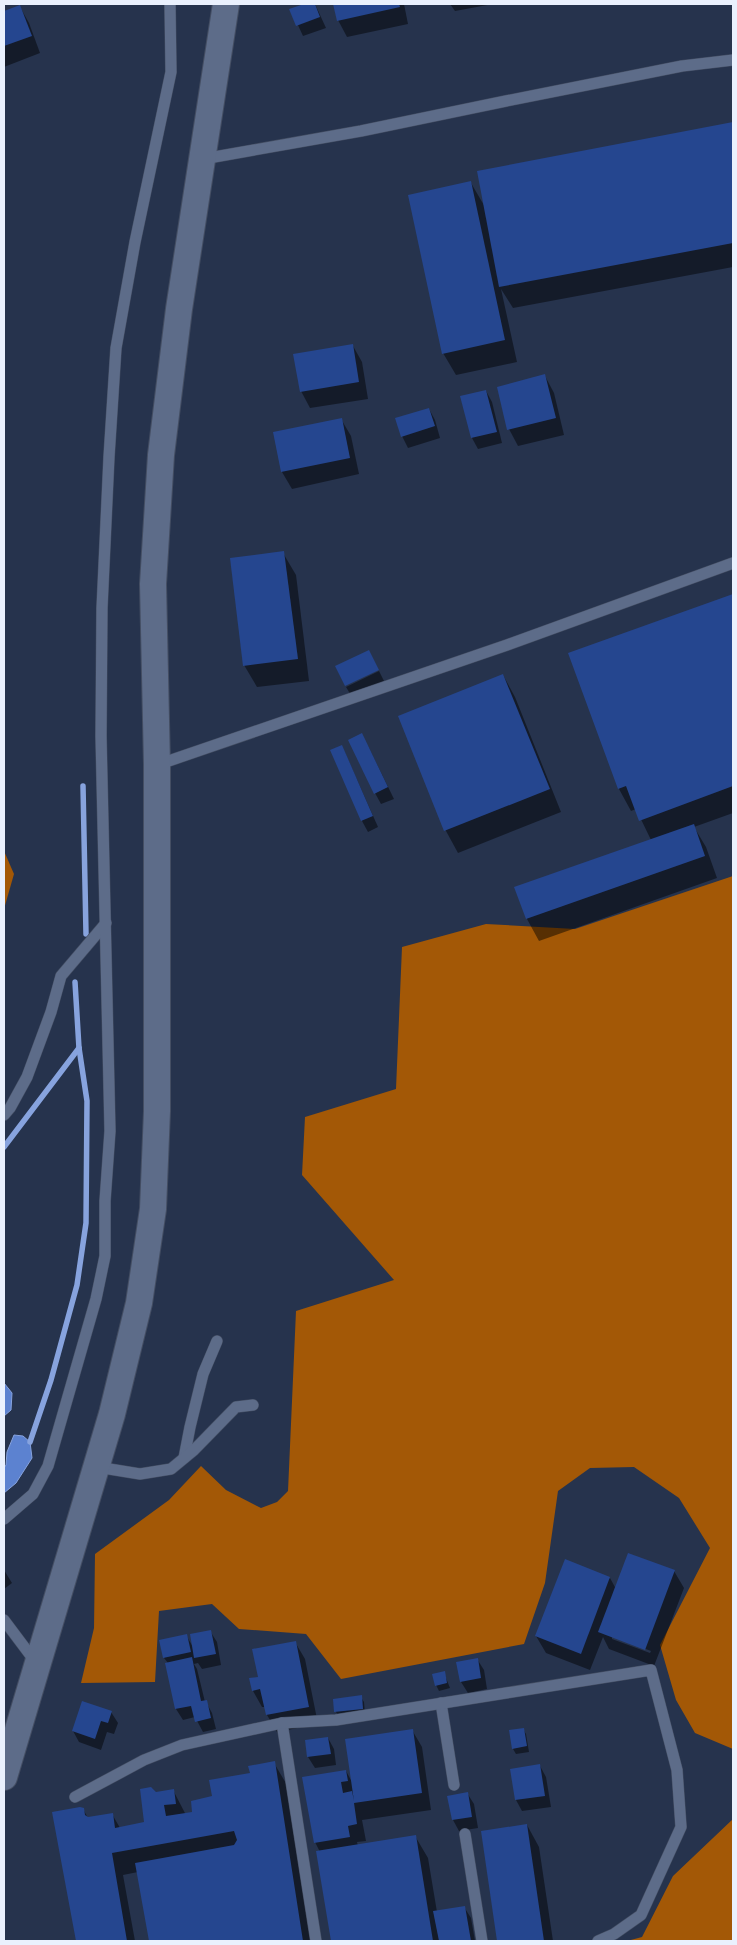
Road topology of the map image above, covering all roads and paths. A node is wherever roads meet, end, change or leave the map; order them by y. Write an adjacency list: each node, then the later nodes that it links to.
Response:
1 (170, 4): 7 (lane)
2 (226, 4): 4 (street)
3 (733, 60): 4 (lane)
4 (203, 159): 6 (street)
5 (733, 563): 6 (lane)
6 (157, 766): 12 (street)
7 (106, 923): 8 (lane); 13 (lane)
8 (4, 1115)
9 (217, 1341): 11 (lane)
10 (253, 1405): 11 (lane)
11 (184, 1458): 12 (lane)
12 (97, 1467): 15 (street)
13 (4, 1519)
14 (4, 1620): 15 (lane)
15 (36, 1664): 18 (street)
16 (441, 1703): 17 (lane); 19 (lane); 24 (lane)
17 (282, 1723): 20 (lane); 22 (lane)
18 (4, 1777)
19 (454, 1786)
20 (75, 1797)
21 (465, 1834): 23 (lane)
22 (316, 1941)
23 (482, 1941)
24 (598, 1941)

